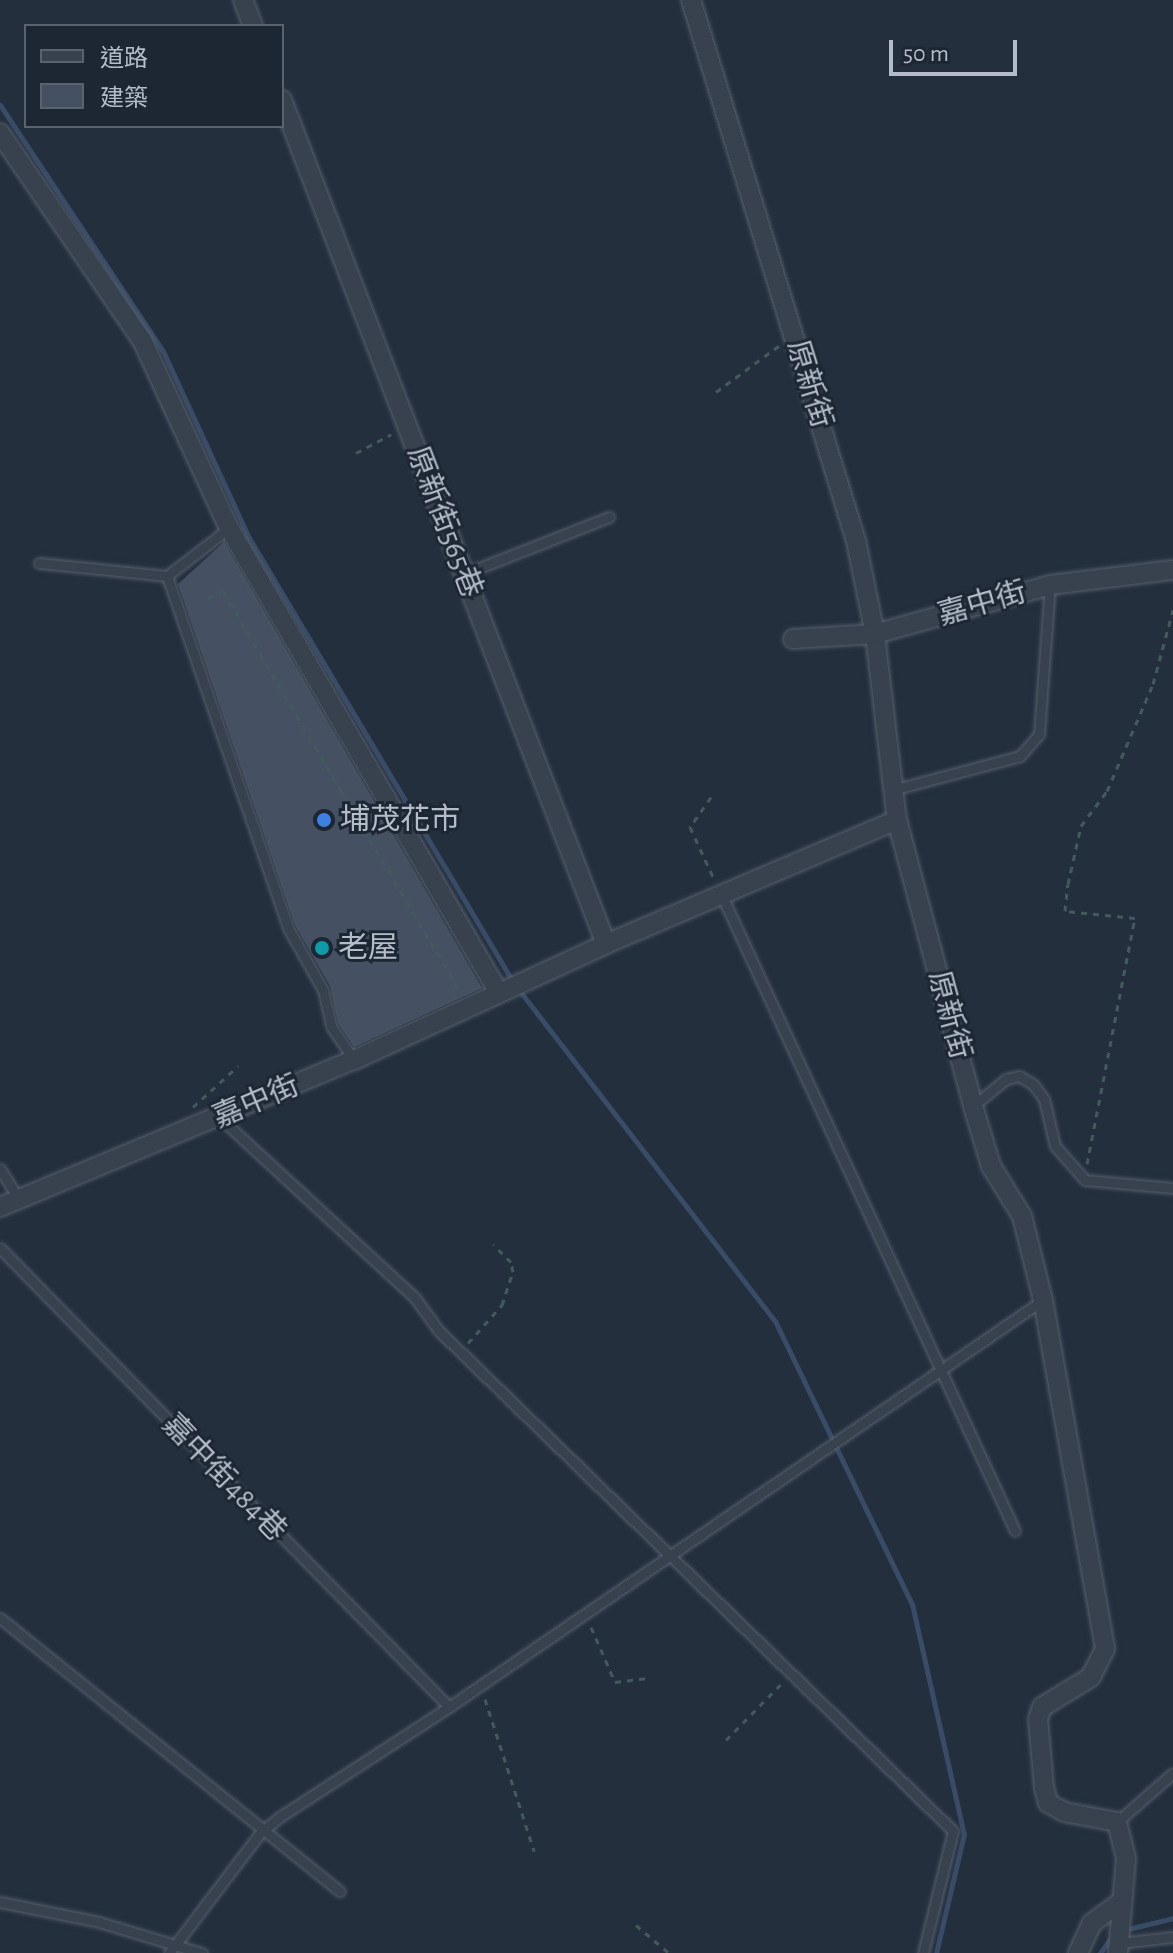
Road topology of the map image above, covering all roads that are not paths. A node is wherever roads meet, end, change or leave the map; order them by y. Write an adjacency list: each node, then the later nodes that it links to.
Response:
1 (243, 0): 3 (street)
2 (691, 0): 13 (street, 原新街)
3 (252, 24)
4 (284, 105): 10 (street, 原新街565巷)
5 (0, 133): 7 (street)
6 (609, 517): 10 (lane)
7 (229, 528): 11 (lane); 19 (street)
8 (39, 563): 11 (lane)
9 (1173, 570): 12 (street, 嘉中街)
10 (464, 574): 18 (street, 原新街565巷)
11 (167, 576): 20 (lane)
12 (1050, 585): 13 (street, 嘉中街); 15 (lane)
13 (875, 634): 14 (street, 嘉中街); 15 (street, 原新街)
14 (793, 639)
15 (896, 789): 16 (street, 原新街)
16 (897, 820): 17 (street, 嘉中街); 21 (street, 原新街)
17 (722, 896): 18 (street, 嘉中街); 29 (lane)
18 (606, 944): 19 (street, 嘉中街)
19 (510, 988): 20 (street, 嘉中街)
20 (354, 1060): 22 (street, 嘉中街)
21 (973, 1106): 24 (lane); 28 (street, 原新街)
22 (219, 1117): 25 (street, 嘉中街); 31 (lane)
23 (0, 1169): 25 (lane)
24 (1173, 1188)
25 (19, 1200): 26 (street, 嘉中街)
26 (0, 1207)
27 (0, 1248): 33 (lane, 嘉中街484巷)
28 (1043, 1300): 29 (lane); 35 (street, 原新街)
29 (942, 1370): 30 (lane); 31 (lane)
30 (1015, 1531)
31 (667, 1555): 33 (lane); 45 (lane)
32 (0, 1618): 36 (lane)
33 (449, 1707): 36 (lane)
34 (1173, 1773): 35 (lane)
35 (1117, 1822): 39 (street)
36 (261, 1832): 37 (lane); 41 (lane)
37 (340, 1891)
38 (0, 1902): 41 (lane)
39 (1121, 1906): 42 (street); 46 (street)
40 (1173, 1937): 42 (lane)
41 (175, 1943): 43 (lane); 44 (lane)
42 (1118, 1948)
43 (169, 1953)
44 (202, 1953)
45 (923, 1953)
46 (1078, 1953)

